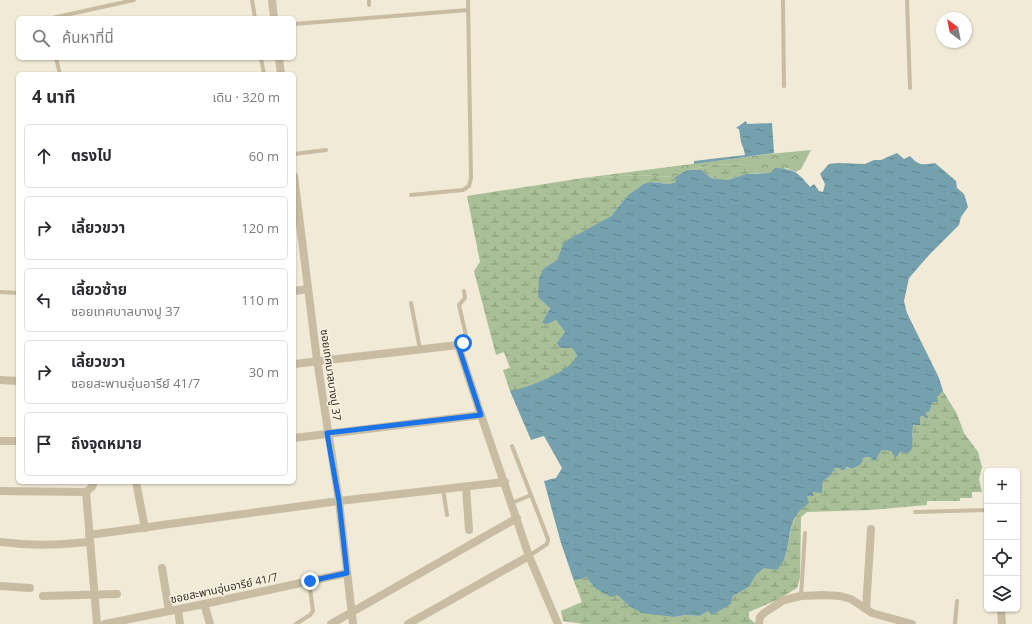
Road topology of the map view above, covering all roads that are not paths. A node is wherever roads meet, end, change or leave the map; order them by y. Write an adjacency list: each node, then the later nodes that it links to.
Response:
1 (134, 0): 8 (lane)
2 (252, 0): 9 (lane)
3 (272, 0): 10 (street)
4 (468, 0): 7 (lane)
5 (783, 0): 18 (lane)
6 (906, 0): 19 (lane)
7 (468, 10): 11 (lane); 22 (lane)
8 (61, 16)
9 (255, 16)
10 (274, 16)
11 (296, 24)
12 (56, 60): 15 (lane)
13 (262, 60): 16 (lane)
14 (279, 60): 17 (street)
15 (60, 72)
16 (264, 72)
17 (281, 72)
18 (784, 86)
19 (910, 88)
20 (326, 150): 21 (lane)
21 (296, 154)
22 (411, 195)
23 (296, 205): 24 (street, ซอยเทศบาลบางปู 37)
24 (308, 289): 25 (street); 32 (street, ซอยเทศบาลบางปู 37)
25 (296, 291)
26 (464, 291): 30 (lane)
27 (0, 292): 28 (lane)
28 (16, 293)
29 (411, 303): 31 (lane)
30 (458, 345): 31 (street); 36 (street)
31 (420, 349): 32 (street)
32 (317, 360): 33 (street); 37 (street, ซอยเทศบาลบางปู 37)
33 (296, 364)
34 (0, 380): 35 (street)
35 (16, 381)
36 (481, 415): 37 (street); 42 (street)
37 (327, 433): 38 (street); 50 (street, ซอยเทศบาลบางปู 37)
38 (296, 438)
39 (0, 441): 40 (street)
40 (16, 441)
41 (512, 446): 49 (lane)
42 (505, 482): 45 (street); 51 (street)
43 (93, 484): 48 (street)
44 (136, 484): 56 (street)
45 (466, 487): 46 (street); 58 (street)
46 (443, 489): 50 (street); 54 (lane)
47 (0, 491): 48 (street)
48 (86, 492): 60 (street)
49 (531, 495): 51 (lane); 62 (lane)
50 (339, 501): 56 (street); 64 (street, ซอยเทศบาลบางปู 37)
51 (512, 504): 55 (street)
52 (984, 510): 53 (lane)
53 (915, 512)
54 (447, 515)
55 (517, 518): 62 (street); 77 (street)
56 (145, 528): 60 (street)
57 (871, 529): 74 (street)
58 (469, 530)
59 (805, 533): 71 (lane)
60 (89, 539): 61 (street); 69 (street)
61 (0, 542)
62 (530, 556): 79 (street); 87 (street)
63 (162, 568): 75 (street)
64 (347, 573): 65 (street, ซอยสะพานอุ่นอารีย์ 41/7); 77 (street, ซอยเทศบาลบางปู 37)
65 (310, 581): 73 (street, ซอยสะพานอุ่นอารีย์ 41/7); 84 (lane)
66 (0, 586): 67 (street)
67 (30, 588)
68 (117, 594): 69 (street)
69 (94, 595): 70 (street); 80 (street)
70 (43, 596)
71 (801, 596): 74 (street); 88 (street)
72 (957, 602): 90 (lane)
73 (204, 604): 75 (street, ซอยสะพานอุ่นอารีย์ 41/7); 83 (street)
74 (866, 609): 89 (street)
75 (173, 611): 78 (street, ซอยสะพานอุ่นอารีย์ 41/7); 82 (street)
76 (1001, 612): 91 (street)
77 (351, 613): 85 (street); 86 (street, ซอยเทศบาลบางปู 37)
78 (122, 622): 81 (street, ซอยสะพานอุ่นอารีย์ 41/7)
79 (555, 623)
80 (97, 624)
81 (105, 624)
82 (180, 624)
83 (210, 624)
84 (296, 624)
85 (331, 624)
86 (353, 624)
87 (408, 624)
88 (759, 624)
89 (912, 624)
90 (955, 624)
91 (1002, 624)

